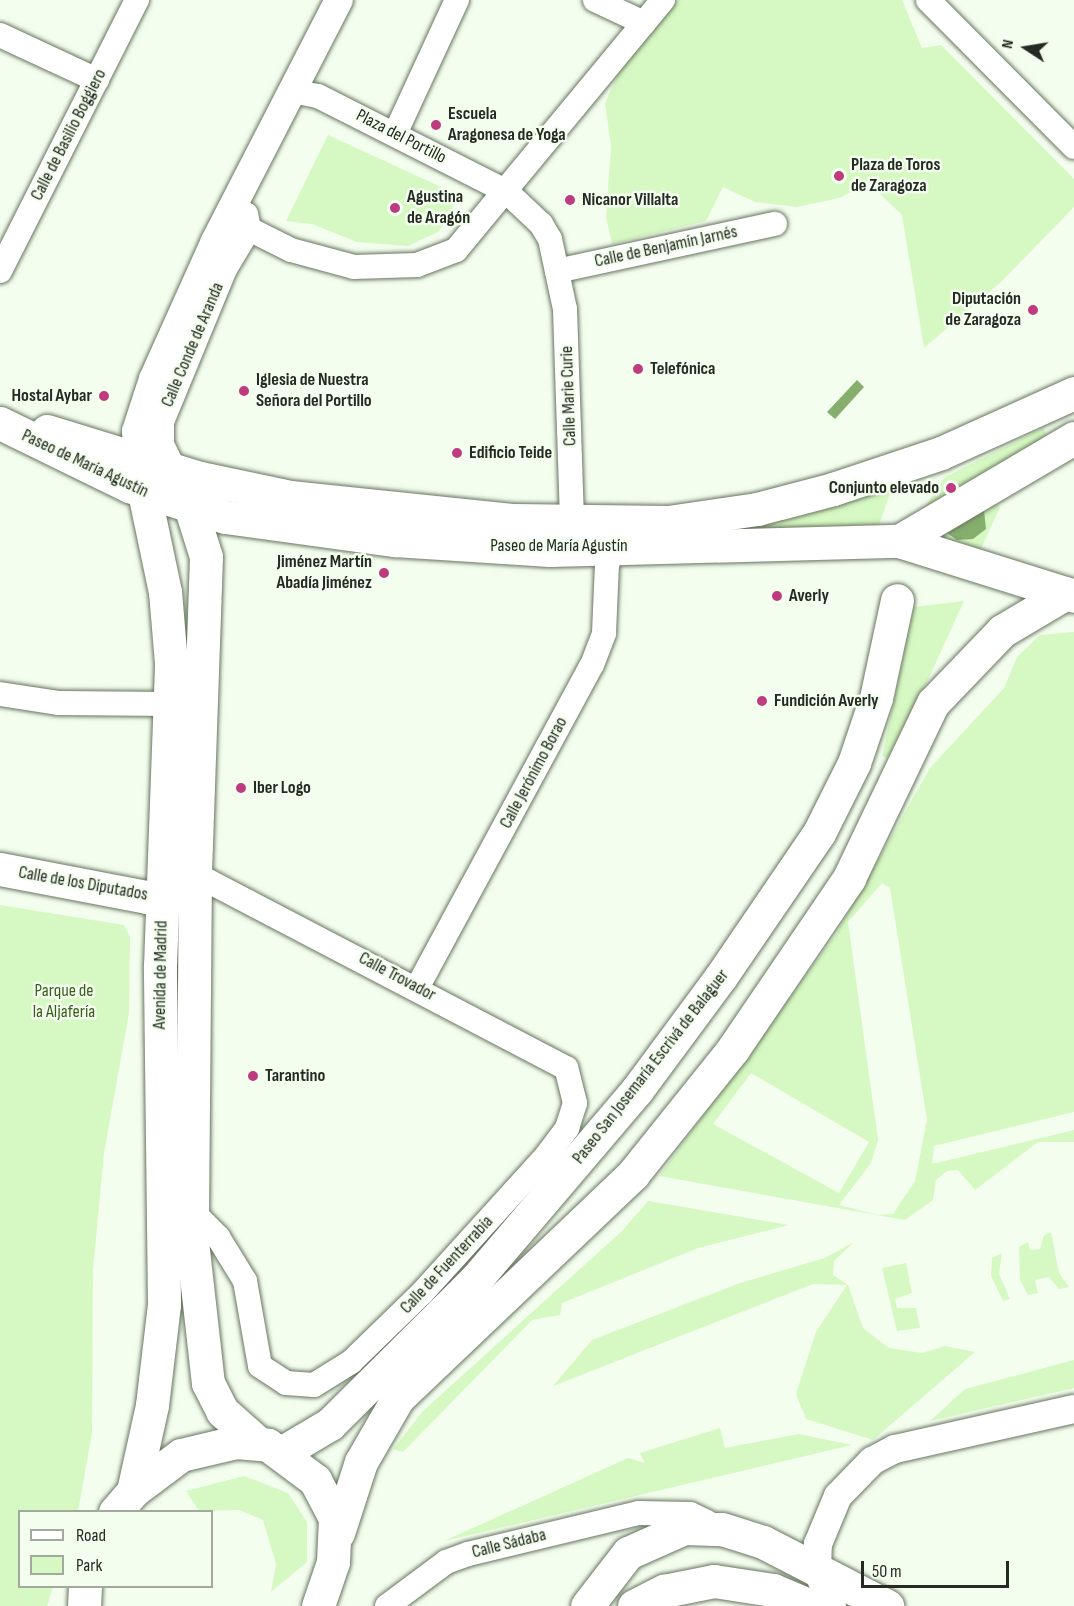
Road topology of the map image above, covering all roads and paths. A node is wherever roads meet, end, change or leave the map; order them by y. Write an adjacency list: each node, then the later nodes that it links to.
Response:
1 (137, 0): 9 (street, Calle de Basilio Boggiero)
2 (339, 0): 10 (street, Calle Conde de Aranda)
3 (456, 0): 11 (street)
4 (595, 0): 7 (street)
5 (663, 0): 7 (street)
6 (928, 0): 12 (street)
7 (645, 23): 14 (street)
8 (0, 35): 9 (street)
9 (97, 80): 17 (street, Calle de Basilio Boggiero)
10 (292, 91): 11 (street, Plaza del Portillo); 13 (street, Calle Conde de Aranda)
11 (395, 134): 14 (street, Plaza del Portillo)
12 (1074, 147)
13 (246, 182): 16 (street); 22 (street, Calle Conde de Aranda)
14 (507, 192): 16 (street); 18 (street, Plaza del Portillo)
15 (774, 224): 18 (street, Calle de Benjamín Jarnés)
16 (249, 229): 23 (street, Calle Conde de Aranda)
17 (0, 271)
18 (557, 271): 26 (street, Calle Marie Curie)
19 (1074, 393): 26 (main road, Paseo de María Agustín)
20 (0, 422): 22 (main road, Paseo de María Agustín); 24 (main road, Paseo de María Agustín)
21 (1074, 438): 27 (main road, Paseo de María Agustín)
22 (136, 459): 23 (main road, Paseo de María Agustín); 24 (street, Avenida de Madrid)
23 (174, 471): 25 (main road, Calle Conde de Aranda); 26 (main road, Paseo de María Agustín)
24 (144, 492): 25 (main road, Paseo de María Agustín); 32 (main road, Avenida de Madrid)
25 (194, 508): 28 (main road, Paseo de María Agustín); 34 (main road, Avenida de Madrid)
26 (572, 522)
27 (899, 541): 28 (main road, Paseo de María Agustín); 29 (main road)
28 (614, 546): 36 (street, Calle Jerónimo Borao)
29 (1070, 594): 43 (main road)
30 (897, 600): 40 (main road, Paseo San Josemaría Escrivá de Balaguer)
31 (0, 694): 32 (street)
32 (170, 704): 35 (main road, Avenida de Madrid)
33 (0, 869): 35 (main road, Calle de los Diputados)
34 (195, 874): 35 (main road, Calle de los Diputados); 36 (street, Calle Trovador); 38 (main road, Avenida de Madrid)
35 (163, 895): 41 (main road, Avenida de Madrid)
36 (417, 988): 37 (street, Calle Trovador)
37 (575, 1103): 38 (street, Calle de Fuenterrabía)
38 (192, 1211): 40 (main road, Avenida de Madrid)
39 (1074, 1409): 44 (street)
40 (269, 1446): 41 (main road); 43 (main road, Avenida de Madrid)
41 (124, 1501)
42 (649, 1525): 44 (main road); 46 (street, Calle Sádaba); 47 (main road)
43 (338, 1533): 45 (main road)
44 (817, 1569): 50 (street); 51 (main road)
45 (318, 1606)
46 (387, 1606)
47 (587, 1606)
48 (634, 1606): 49 (main road)
49 (811, 1606)
50 (832, 1606)
51 (887, 1606)

